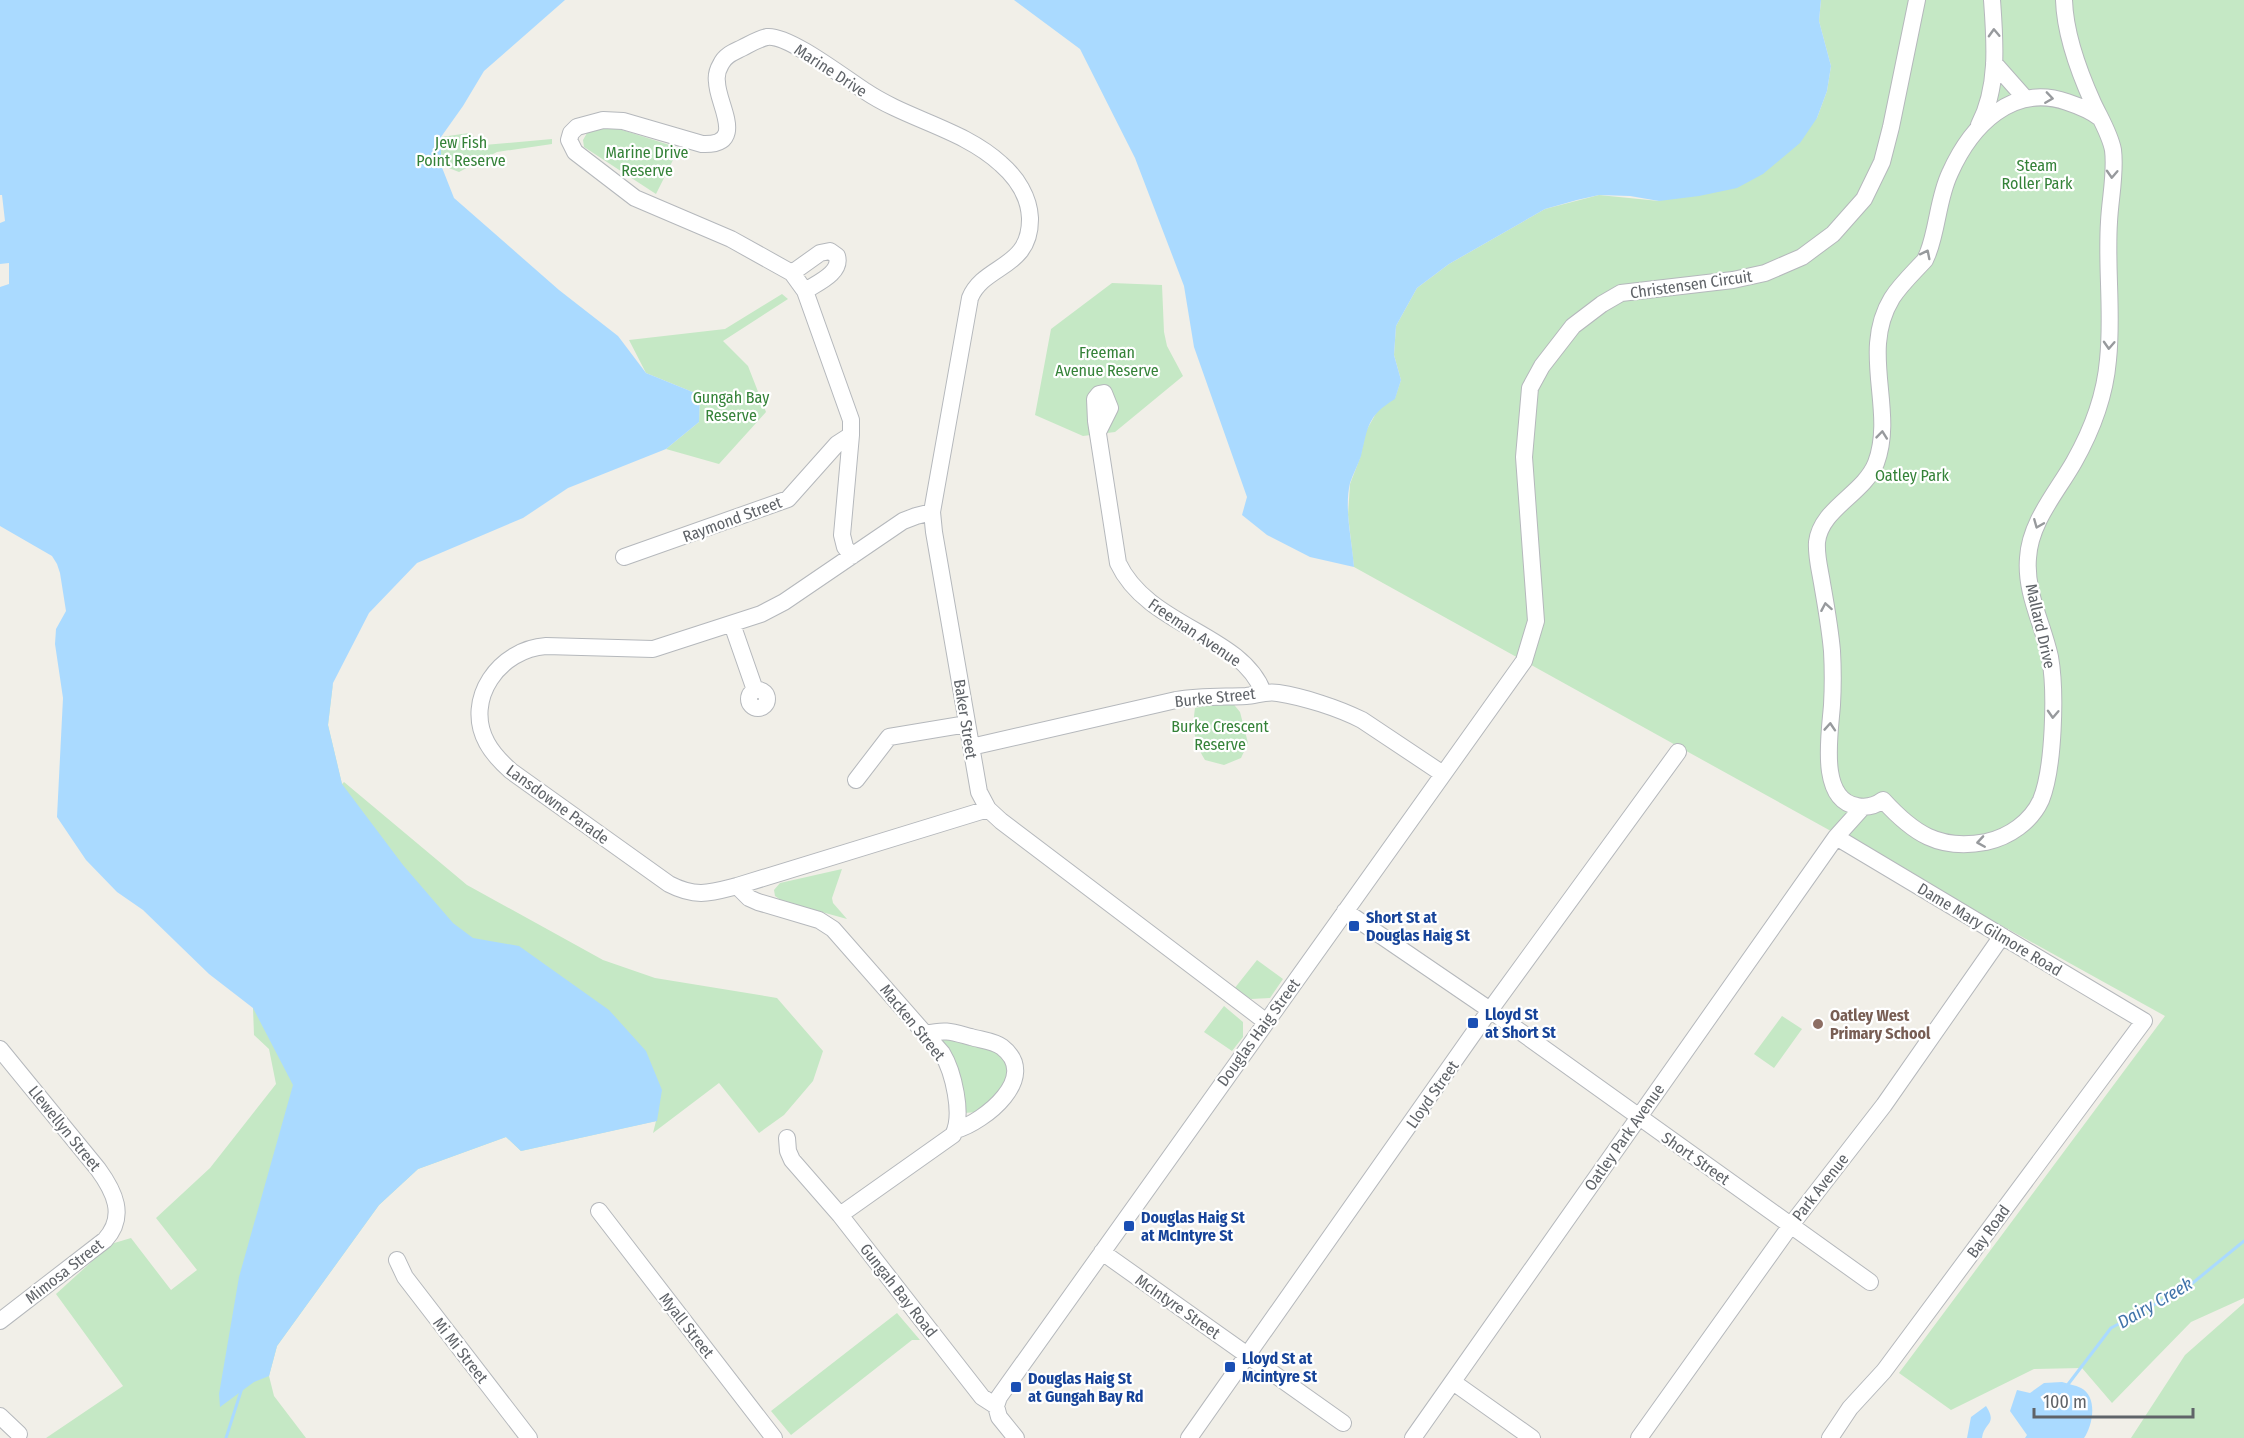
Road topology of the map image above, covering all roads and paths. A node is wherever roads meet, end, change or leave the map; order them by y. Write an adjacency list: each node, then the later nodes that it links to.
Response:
1 (1917, 0): 17 (street, Christensen Circuit)
2 (1992, 0): 4 (street, one-way to 2)
3 (2064, 0): 6 (street)
4 (1994, 63): 5 (street); 7 (street)
5 (2025, 98): 6 (street, one-way to 6); 7 (street)
6 (2100, 118): 26 (street, Mallard Drive, one-way to 26)
7 (1976, 131): 25 (street, one-way to 7)
8 (792, 273): 9 (street, Marine Drive); 10 (street, Marine Drive); 10 (street)
9 (977, 285): 13 (street, Baker Street)
10 (805, 291): 12 (street, Marine Drive)
11 (1098, 432): 19 (street, Freeman Avenue)
12 (851, 435): 14 (street, Marine Drive); 15 (street, Raymond Street)
13 (932, 512): 14 (street, Lansdowne Parade); 20 (street, Baker Street)
14 (852, 556): 16 (street, Lansdowne Parade)
15 (624, 557)
16 (732, 624): 18 (street); 29 (street, Lansdowne Parade)
17 (1524, 661): 23 (street, Douglas Haig Street)
18 (755, 690)
19 (1263, 692): 21 (street, Burke Street); 23 (street, Burke Street)
20 (967, 723): 21 (street, Baker Street); 24 (street)
21 (971, 747): 27 (street, Baker Street)
22 (1678, 752): 32 (street, Lloyd Street)
23 (1443, 774): 30 (street, Douglas Haig Street)
24 (856, 780)
25 (1843, 801): 26 (street, Mallard Drive); 28 (street)
26 (1863, 807): 28 (street)
27 (988, 809): 29 (street, Lansdowne Parade); 34 (street, Baker Street)
28 (1836, 837): 31 (street, Dame Mary Gilmore Road); 37 (street, Oatley Park Avenue)
29 (738, 886): 35 (street, Macken Street)
30 (1345, 911): 32 (street, Short Street); 34 (street, Douglas Haig Street)
31 (2002, 936): 33 (street, Dame Mary Gilmore Road); 43 (street, Park Avenue)
32 (1490, 1010): 37 (street, Short Street); 48 (street, Lloyd Street)
33 (2144, 1021): 61 (street, Bay Road)
34 (1265, 1022): 44 (street, Douglas Haig Street)
35 (926, 1034): 38 (street, Macken Street); 38 (street)
36 (0, 1050): 41 (street, Llewellyn Street)
37 (1637, 1117): 43 (street, Short Street); 49 (street, Oatley Park Avenue)
38 (956, 1130): 42 (street)
39 (787, 1138): 42 (street, Gungah Bay Road)
40 (599, 1211): 55 (street, Myall Street)
41 (117, 1213): 47 (street, Mimosa Street)
42 (840, 1215): 50 (street, Gungah Bay Road)
43 (1791, 1225): 46 (street, Short Street); 60 (street, Park Avenue)
44 (1102, 1252): 48 (street, McIntyre Street); 50 (street, Douglas Haig Street)
45 (397, 1260): 54 (street, Mi Mi Street)
46 (1870, 1282)
47 (0, 1321)
48 (1247, 1356): 52 (street, McIntyre Street); 57 (street, Lloyd Street)
49 (1453, 1382): 58 (street, Oatley Park Avenue); 59 (street)
50 (996, 1406): 56 (street, Gungah Bay Road)
51 (0, 1416): 53 (street)
52 (1343, 1423)
53 (19, 1434)
54 (529, 1438)
55 (774, 1438)
56 (1016, 1438)
57 (1189, 1438)
58 (1413, 1438)
59 (1532, 1438)
60 (1639, 1438)
61 (1830, 1438)

